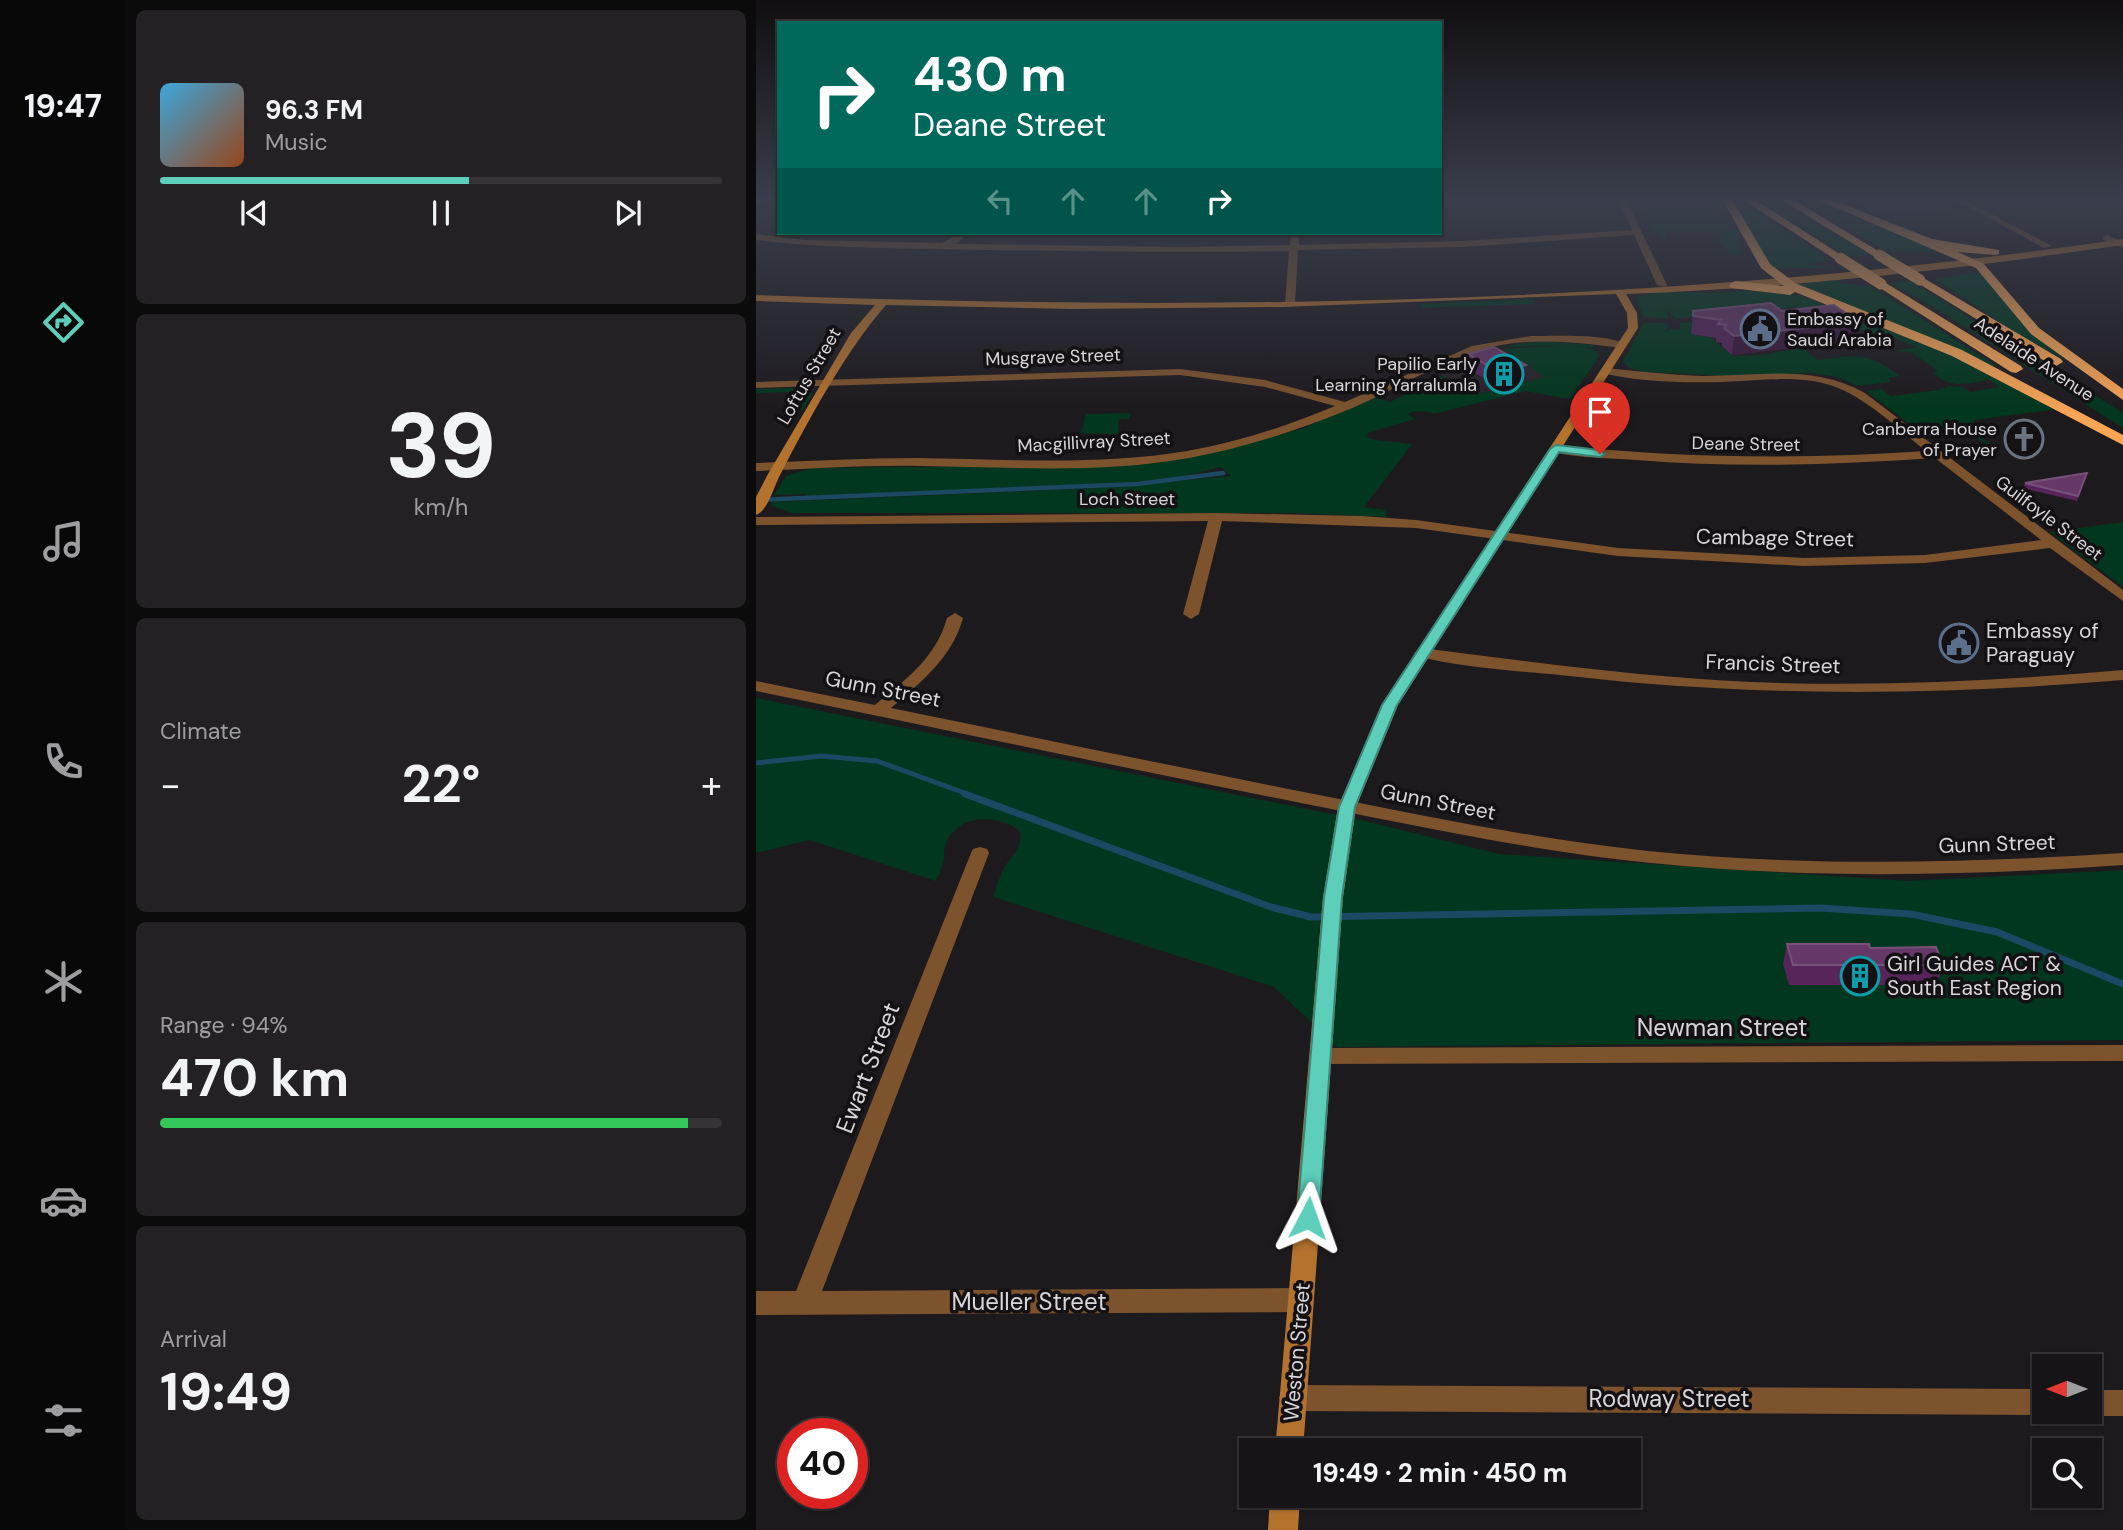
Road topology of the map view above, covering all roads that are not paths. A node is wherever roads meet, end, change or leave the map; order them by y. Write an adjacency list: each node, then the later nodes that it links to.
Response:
1 (1292, 270): 16 (street)
2 (1656, 270): 11 (street)
3 (1769, 270): 9 (highway)
4 (1844, 270): 9 (main road)
5 (1860, 270): 24 (highway, Adelaide Avenue, bridge)
6 (1872, 270): 9 (main road)
7 (1904, 270): 22 (highway, Adelaide Avenue, bridge)
8 (1985, 270): 21 (highway)
9 (1779, 278): 10 (main road); 11 (main road); 14 (highway)
10 (1735, 285): 11 (main road); 14 (highway)
11 (1664, 288): 12 (main road)
12 (1619, 291): 16 (main road); 17 (main road, Weston Street)
13 (756, 298): 15 (main road)
14 (1826, 302): 24 (highway)
15 (883, 303): 16 (main road); 19 (main road, Loftus Street)
16 (1290, 304)
17 (1622, 345): 18 (main road, Weston Street); 23 (street, Macgillivray Street)
18 (1606, 371): 25 (main road, Weston Street); 26 (street, Guilfoyle Street)
19 (827, 384): 20 (street, Musgrave Street); 23 (street, Musgrave Street); 27 (main road, Loftus Street)
20 (756, 385)
21 (2123, 396)
22 (2123, 404)
23 (1347, 405): 27 (street, Macgillivray Street)
24 (2123, 440)
25 (1556, 449): 26 (street, Deane Street); 32 (main road, Weston Street)
26 (1936, 454): 33 (street, Guilfoyle Street)
27 (778, 466): 28 (street, Macgillivray Street); 29 (main road, Loftus Street)
28 (756, 467)
29 (759, 503)
30 (1216, 517): 31 (street, Loch Street); 32 (street, Loch Street); 35 (street)
31 (756, 521)
32 (1497, 536): 33 (street, Cambage Street); 37 (main road, Weston Street)
33 (2053, 543): 34 (street, Guilfoyle Street)
34 (2123, 597)
35 (1191, 614)
36 (955, 618): 40 (street)
37 (1422, 653): 38 (street, Francis Street); 41 (main road, Weston Street)
38 (2123, 675)
39 (756, 686): 40 (street, Gunn Street)
40 (878, 711): 41 (street, Gunn Street)
41 (1347, 807): 43 (street, Gunn Street); 45 (main road, Weston Street)
42 (980, 853): 48 (street, Ewart Street)
43 (2123, 859)
44 (2123, 1053): 45 (street, Newman Street)
45 (1321, 1056): 46 (main road, Weston Street)
46 (1301, 1300): 48 (street, Mueller Street); 49 (main road, Weston Street)
47 (756, 1303): 48 (street, Mueller Street)
48 (804, 1303)
49 (1293, 1398): 50 (street, Rodway Street); 53 (main road, Weston Street)
50 (2032, 1402)
51 (2102, 1403): 52 (street)
52 (2123, 1403)
53 (1290, 1438)
54 (1285, 1508): 55 (main road)
55 (1283, 1530)

